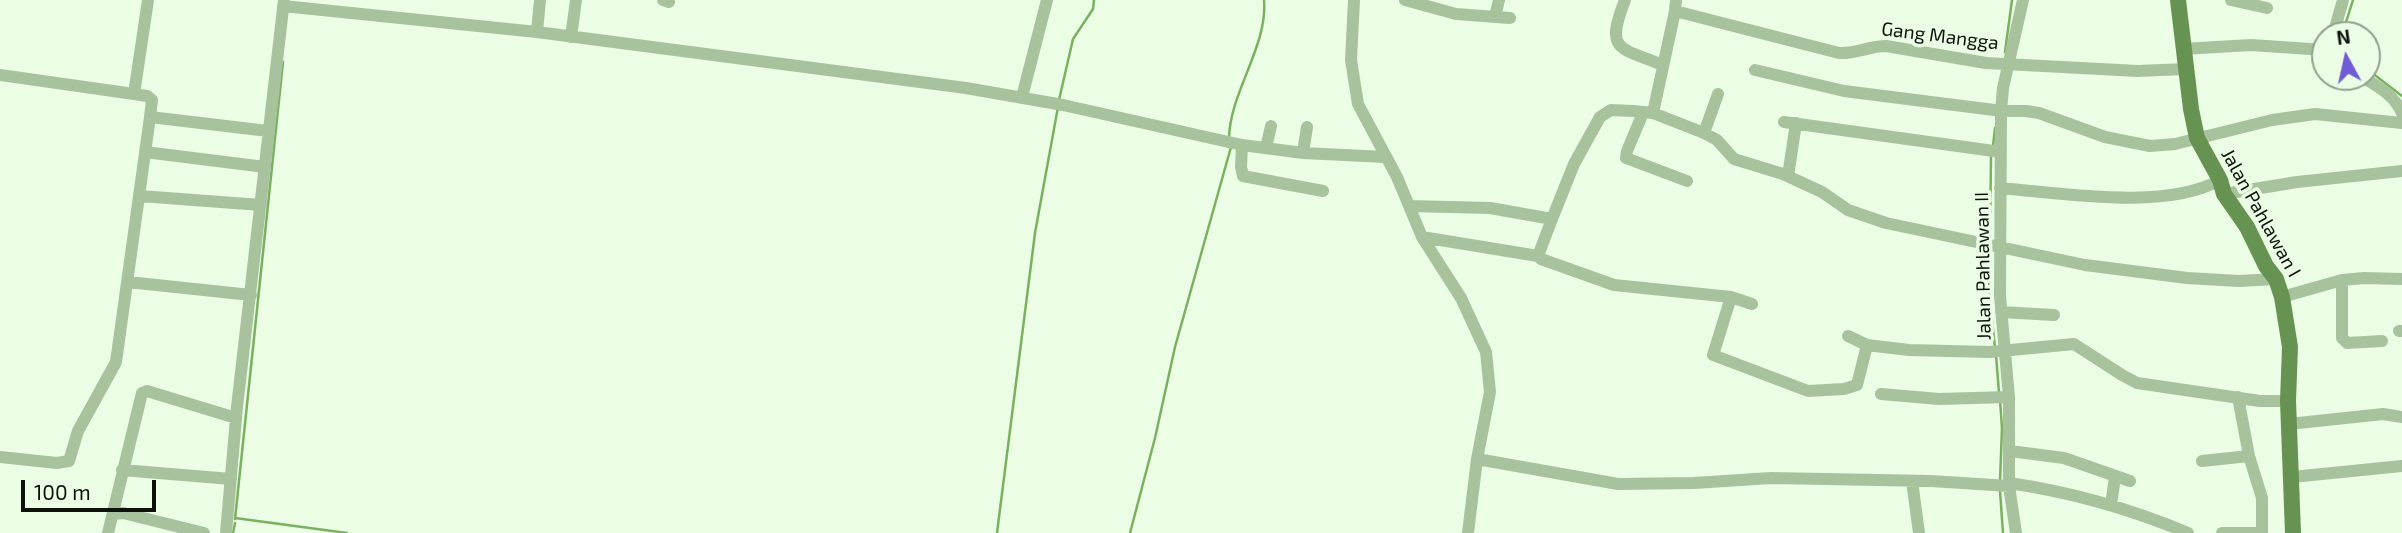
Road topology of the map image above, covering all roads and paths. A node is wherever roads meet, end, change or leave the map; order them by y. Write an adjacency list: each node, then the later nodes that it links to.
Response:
1 (148, 0): 29 (street)
2 (540, 0): 19 (street)
3 (576, 0): 20 (street)
4 (1047, 0): 31 (street)
5 (1354, 0): 47 (street)
6 (1405, 0): 16 (street)
7 (1499, 0): 16 (street)
8 (1625, 0): 24 (street)
9 (2023, 0): 23 (street, Jalan Pahlawan II)
10 (2178, 0): 22 (main road, Jalan Pahlawan I)
11 (2231, 0): 15 (street)
12 (2343, 0): 18 (street)
13 (283, 2): 19 (street); 39 (street)
14 (1676, 5): 23 (street, Gang Mangga); 24 (street)
15 (2267, 8)
16 (1495, 17): 17 (street)
17 (1510, 18)
18 (2337, 21)
19 (537, 32): 20 (street)
20 (571, 37): 31 (street)
21 (2311, 49): 22 (street)
22 (2183, 50): 25 (main road, Jalan Pahlawan I)
23 (2008, 64): 25 (street, Gang Mangga); 32 (street, Jalan Pahlawan II)
24 (1663, 65): 33 (street)
25 (2186, 69): 41 (main road, Jalan Pahlawan I)
26 (1755, 70): 32 (street)
27 (0, 75): 29 (street)
28 (2381, 88): 34 (street)
29 (135, 94): 35 (street)
30 (1718, 94): 40 (street)
31 (1022, 97): 42 (street)
32 (2002, 111): 41 (street); 45 (street, Jalan Pahlawan II)
33 (1648, 113): 40 (street); 51 (street); 58 (street)
34 (2402, 113)
35 (150, 117): 39 (street); 44 (street)
36 (2402, 123): 41 (street)
37 (1271, 127): 43 (street)
38 (1307, 127): 46 (street)
39 (268, 131): 48 (street)
40 (1704, 133): 50 (street)
41 (2197, 138): 52 (main road, Jalan Pahlawan I)
42 (1233, 143): 43 (street); 54 (street)
43 (1266, 148): 46 (street)
44 (145, 152): 48 (street); 55 (street)
45 (1999, 152): 50 (street); 53 (street, Jalan Pahlawan II)
46 (1303, 153): 47 (street)
47 (1385, 157): 57 (street)
48 (265, 167): 56 (street)
49 (2402, 171): 52 (street)
50 (1788, 176): 60 (street)
51 (1687, 180)
52 (2218, 186): 53 (street); 62 (main road, Jalan Pahlawan I)
53 (2000, 188): 60 (street, Jalan Pahlawan II)
54 (1323, 191)
55 (140, 197): 56 (street); 65 (street)
56 (261, 205): 66 (street)
57 (1409, 206): 58 (street); 59 (street)
58 (1552, 219): 61 (street)
59 (1422, 237): 61 (street); 86 (street)
60 (1999, 247): 62 (street); 70 (street, Jalan Pahlawan II)
61 (1538, 256): 67 (street)
62 (2276, 279): 68 (main road, Jalan Pahlawan I)
63 (2402, 279): 64 (street)
64 (2342, 280): 68 (street); 73 (street)
65 (128, 282): 66 (street); 85 (street)
66 (251, 295): 81 (street)
67 (1731, 297): 69 (street); 74 (street)
68 (2282, 297): 79 (main road, Jalan Pahlawan I)
69 (1752, 304)
70 (2001, 312): 71 (street); 75 (street, Jalan Pahlawan II)
71 (2054, 315)
72 (1848, 336): 74 (street)
73 (2382, 341)
74 (1867, 345): 75 (street)
75 (1999, 351): 77 (street, Jalan Pahlawan II); 78 (street)
76 (1881, 394): 77 (street)
77 (2007, 397): 83 (street, Jalan Pahlawan II)
78 (2239, 398): 79 (street); 84 (street)
79 (2288, 401): 82 (main road, Jalan Pahlawan I)
80 (2402, 417): 82 (street)
81 (236, 418): 89 (street); 92 (street)
82 (2289, 424): 91 (main road, Jalan Pahlawan I)
83 (2010, 451): 90 (street); 95 (street, Jalan Pahlawan II)
84 (2249, 456): 87 (street); 106 (street)
85 (0, 457)
86 (1478, 459): 93 (street); 101 (street)
87 (2202, 461)
88 (2402, 466): 91 (street)
89 (122, 470): 92 (street); 97 (street)
90 (2115, 477): 94 (street); 96 (street)
91 (2292, 477): 107 (main road, Jalan Pahlawan I)
92 (231, 479): 100 (street)
93 (1912, 481): 95 (street); 102 (street)
94 (2130, 481)
95 (2005, 485): 96 (street); 103 (street, Jalan Pahlawan II)
96 (2111, 505): 104 (street)
97 (114, 514): 98 (street); 99 (street)
98 (108, 533)
99 (204, 533)
100 (226, 533)
101 (1468, 533)
102 (1919, 533)
103 (2016, 533)
104 (2188, 533)
105 (2222, 533): 106 (street)
106 (2262, 533)
107 (2293, 533)

